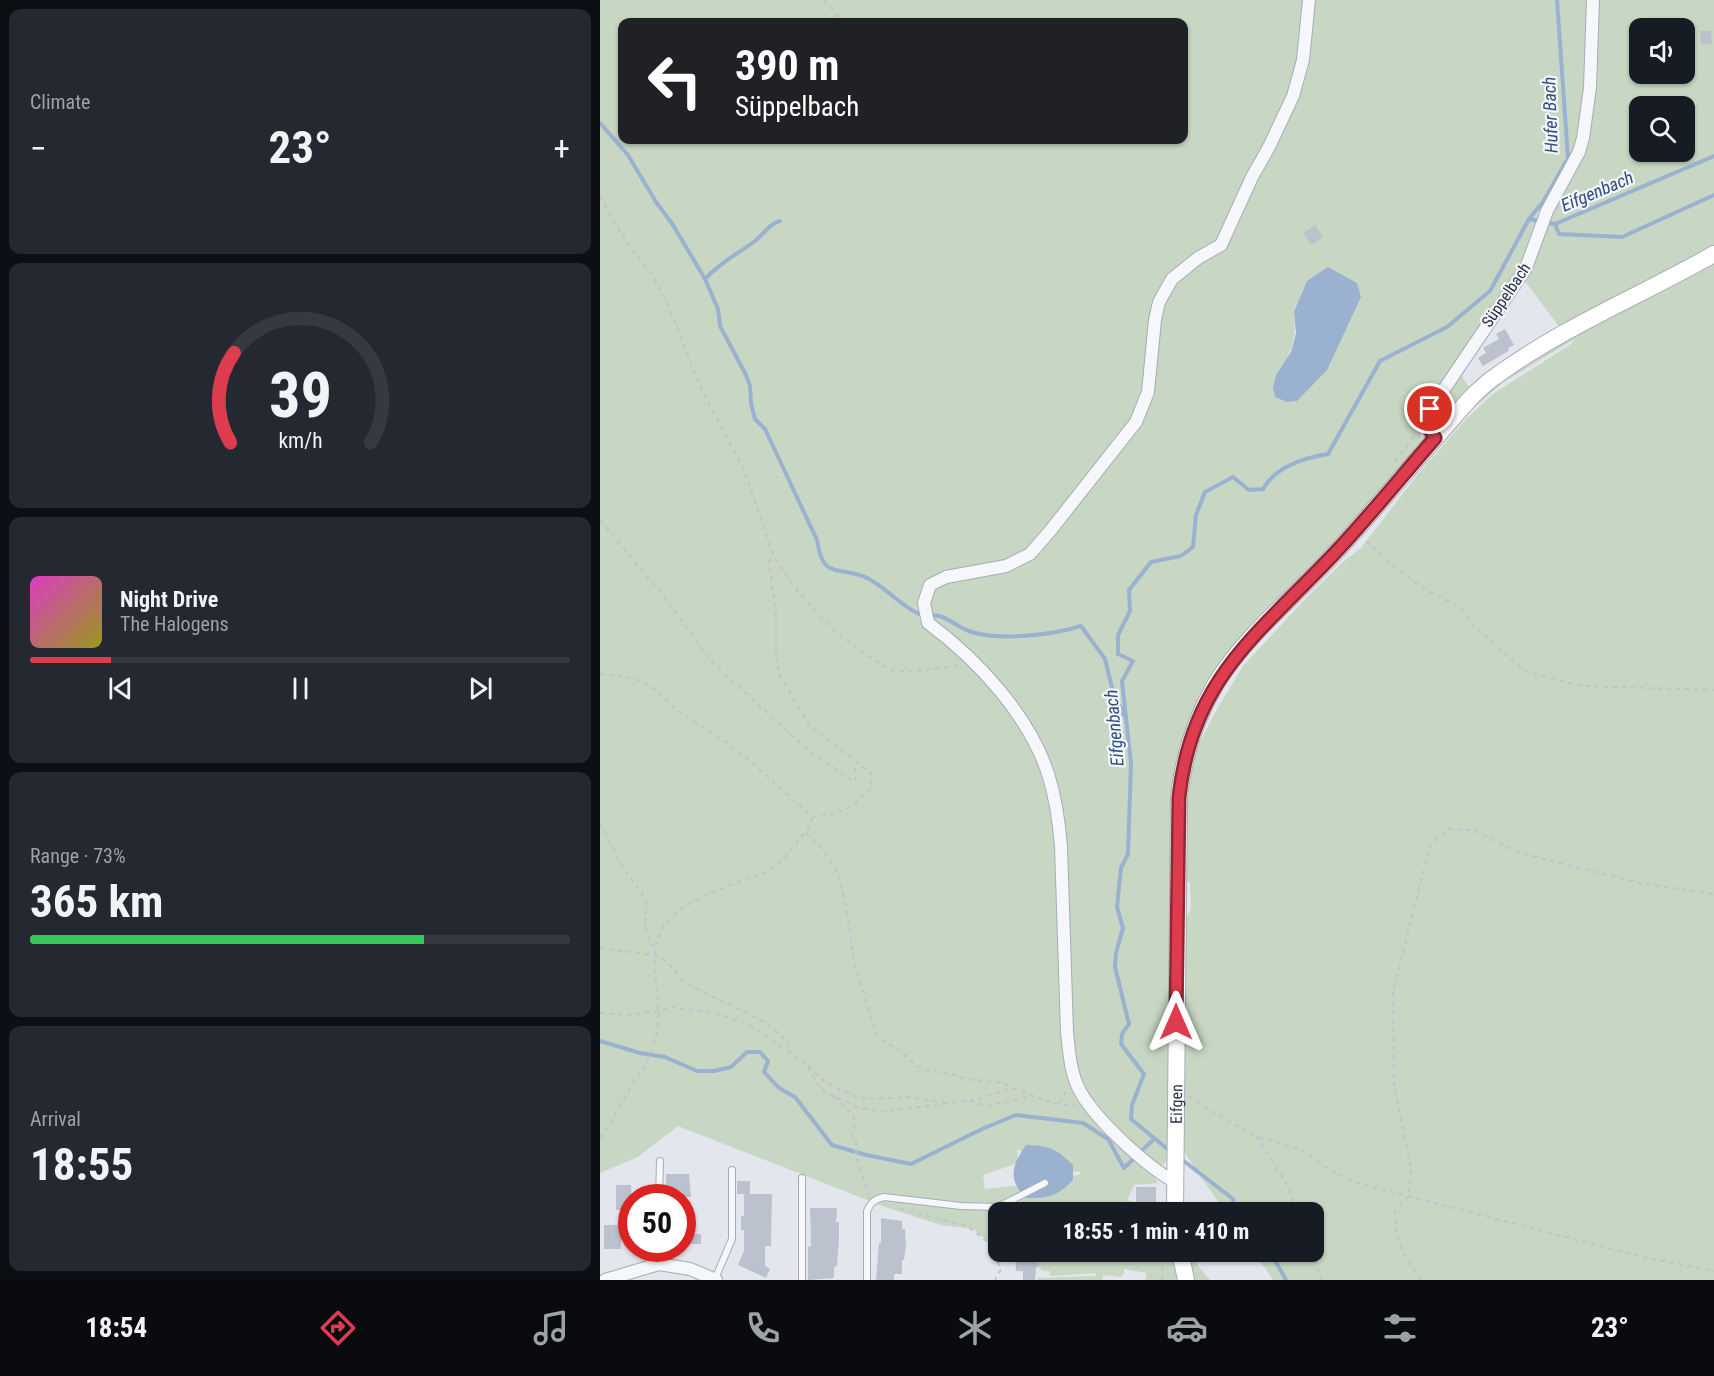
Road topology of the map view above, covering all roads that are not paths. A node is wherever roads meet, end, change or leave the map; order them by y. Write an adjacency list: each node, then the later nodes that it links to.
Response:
1 (1309, 0): 8 (street)
2 (1593, 0): 4 (street, Süppelbach)
3 (1714, 254): 4 (main road, Eifgen)
4 (1435, 438): 8 (main road, Eifgen)
5 (660, 1161): 10 (lane)
6 (732, 1170): 15 (lane)
7 (802, 1178): 16 (lane)
8 (1175, 1178): 11 (main road, Eifgen)
9 (1045, 1183): 17 (lane)
10 (659, 1184)
11 (1175, 1202)
12 (1182, 1262): 18 (main road)
13 (659, 1264): 14 (street); 15 (street)
14 (605, 1280)
15 (715, 1280)
16 (802, 1280)
17 (867, 1280)
18 (1186, 1280)

